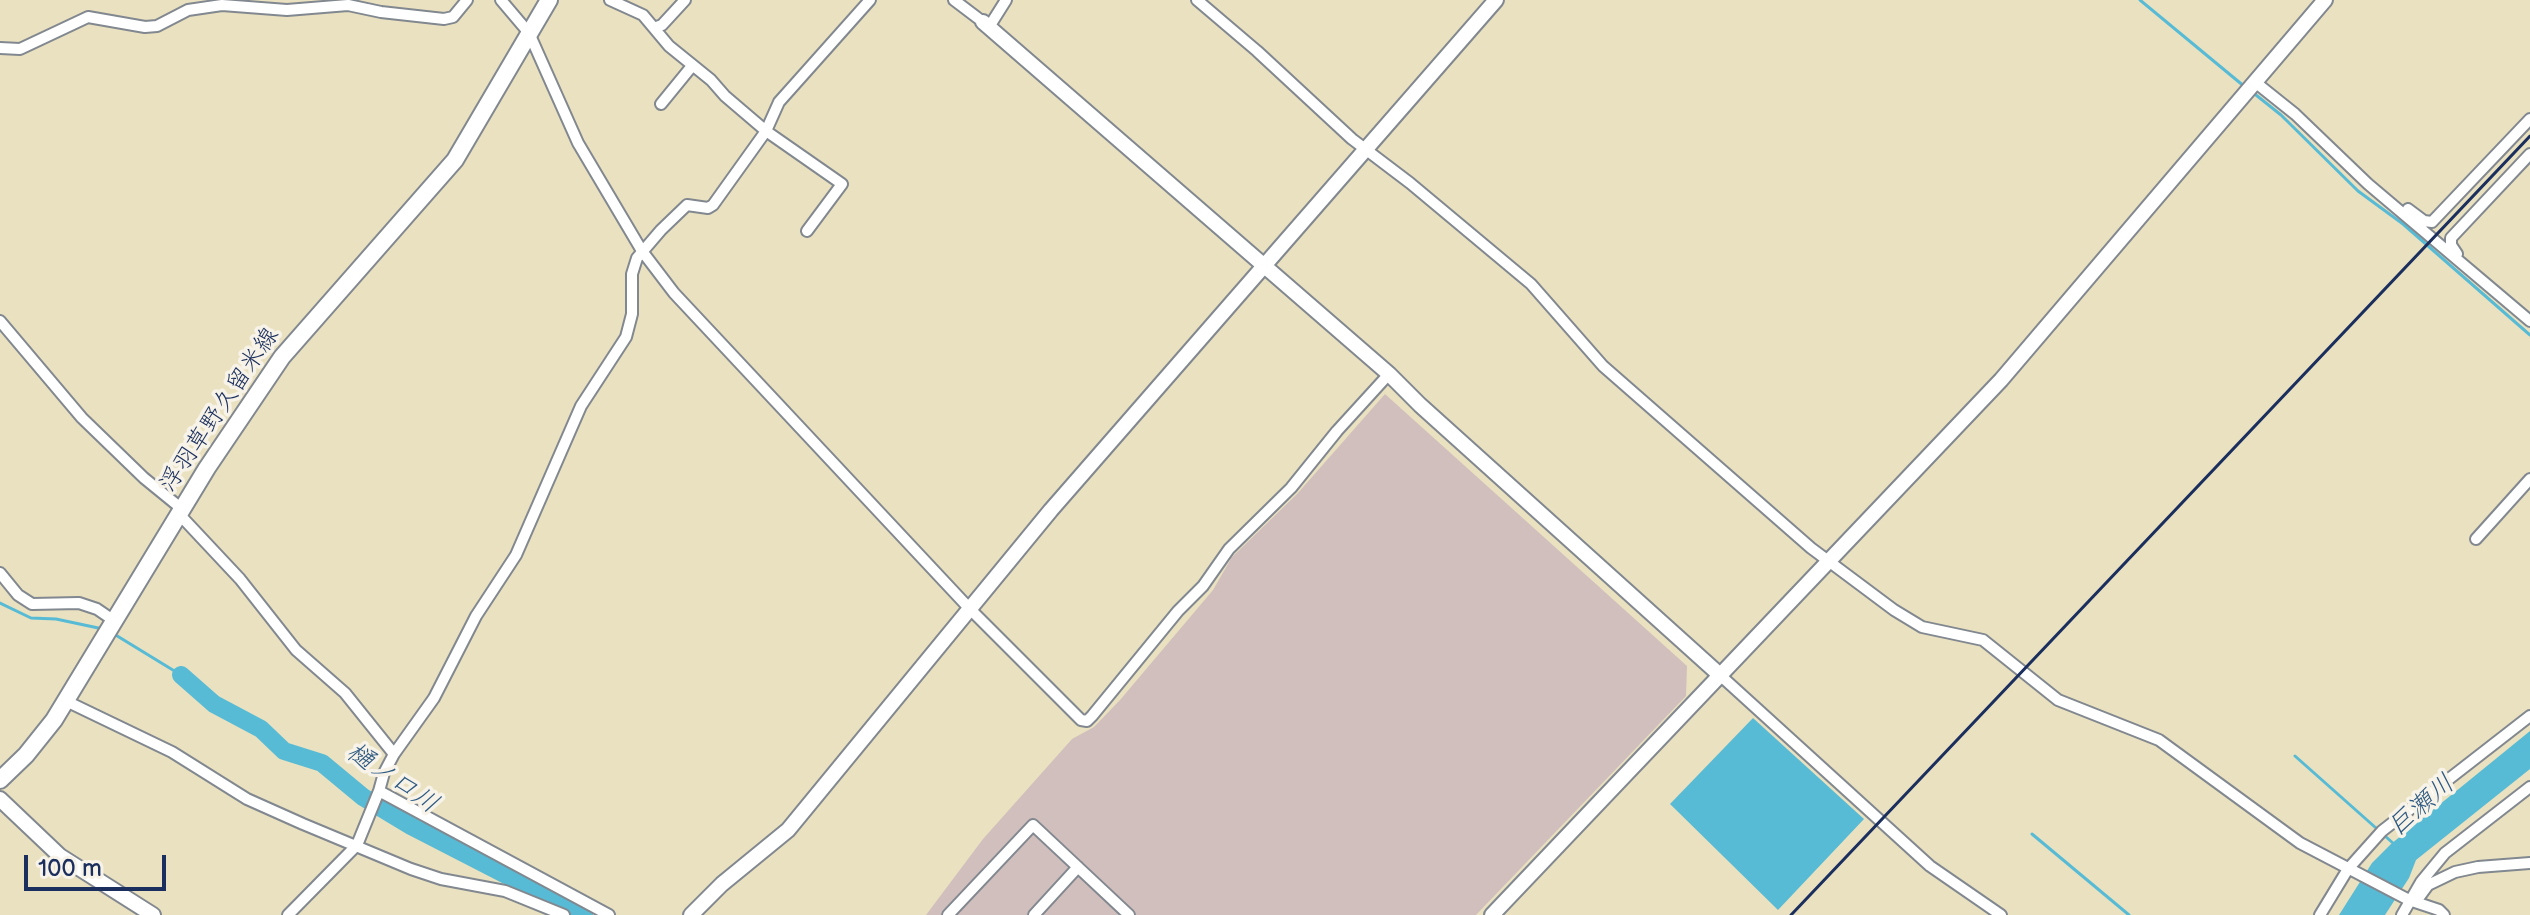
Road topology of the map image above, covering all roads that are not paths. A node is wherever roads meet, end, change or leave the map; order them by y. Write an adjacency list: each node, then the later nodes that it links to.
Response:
1 (467, 0): 12 (street)
2 (501, 0): 15 (street)
3 (549, 0): 15 (main road, 浮羽草野久留米線)
4 (610, 0): 14 (street)
5 (685, 0): 14 (street)
6 (870, 0): 21 (street)
7 (954, 0): 13 (street)
8 (1006, 0): 13 (street)
9 (1197, 0): 22 (street)
10 (1496, 0): 22 (street)
11 (2325, 0): 18 (street)
12 (248, 3): 16 (street)
13 (986, 25): 28 (street)
14 (654, 28): 17 (street)
15 (529, 33): 26 (street); 33 (main road, 浮羽草野久留米線)
16 (0, 48)
17 (692, 66): 19 (street); 21 (street)
18 (2251, 86): 24 (street); 35 (street)
19 (661, 104)
20 (2530, 119): 24 (street)
21 (766, 131): 25 (street); 26 (street)
22 (1367, 150): 28 (street); 35 (street)
23 (2530, 154): 27 (street)
24 (2383, 196): 27 (street)
25 (807, 231)
26 (642, 251): 37 (street); 42 (street)
27 (2459, 260): 30 (street)
28 (1263, 268): 31 (street); 37 (street)
29 (0, 321): 33 (street)
30 (2530, 321)
31 (1389, 374): 37 (street); 39 (street)
32 (2530, 479): 34 (street)
33 (180, 511): 38 (main road, 浮羽草野久留米線); 42 (street)
34 (2476, 539)
35 (1829, 562): 39 (street); 50 (street)
36 (0, 573): 38 (street)
37 (969, 608): 56 (street)
38 (112, 621): 40 (main road, 浮羽草野久留米線)
39 (1721, 676): 60 (street); 61 (street)
40 (66, 701): 43 (main road, 浮羽草野久留米線); 47 (street)
41 (2530, 716): 50 (street)
42 (394, 754): 45 (street)
43 (0, 780)
44 (2530, 787): 51 (street)
45 (378, 794): 47 (street); 55 (street)
46 (0, 799): 52 (street)
47 (357, 845): 53 (street); 54 (street)
48 (2530, 863): 51 (street)
49 (1078, 867): 57 (street); 58 (street); 59 (street)
50 (2349, 870): 51 (street); 62 (street)
51 (2412, 900): 63 (street); 64 (street)
52 (153, 915)
53 (288, 915)
54 (564, 915)
55 (609, 915)
56 (691, 915)
57 (948, 915)
58 (1034, 915)
59 (1129, 915)
60 (1492, 915)
61 (2001, 915)
62 (2320, 915)
63 (2402, 915)
64 (2444, 915)

